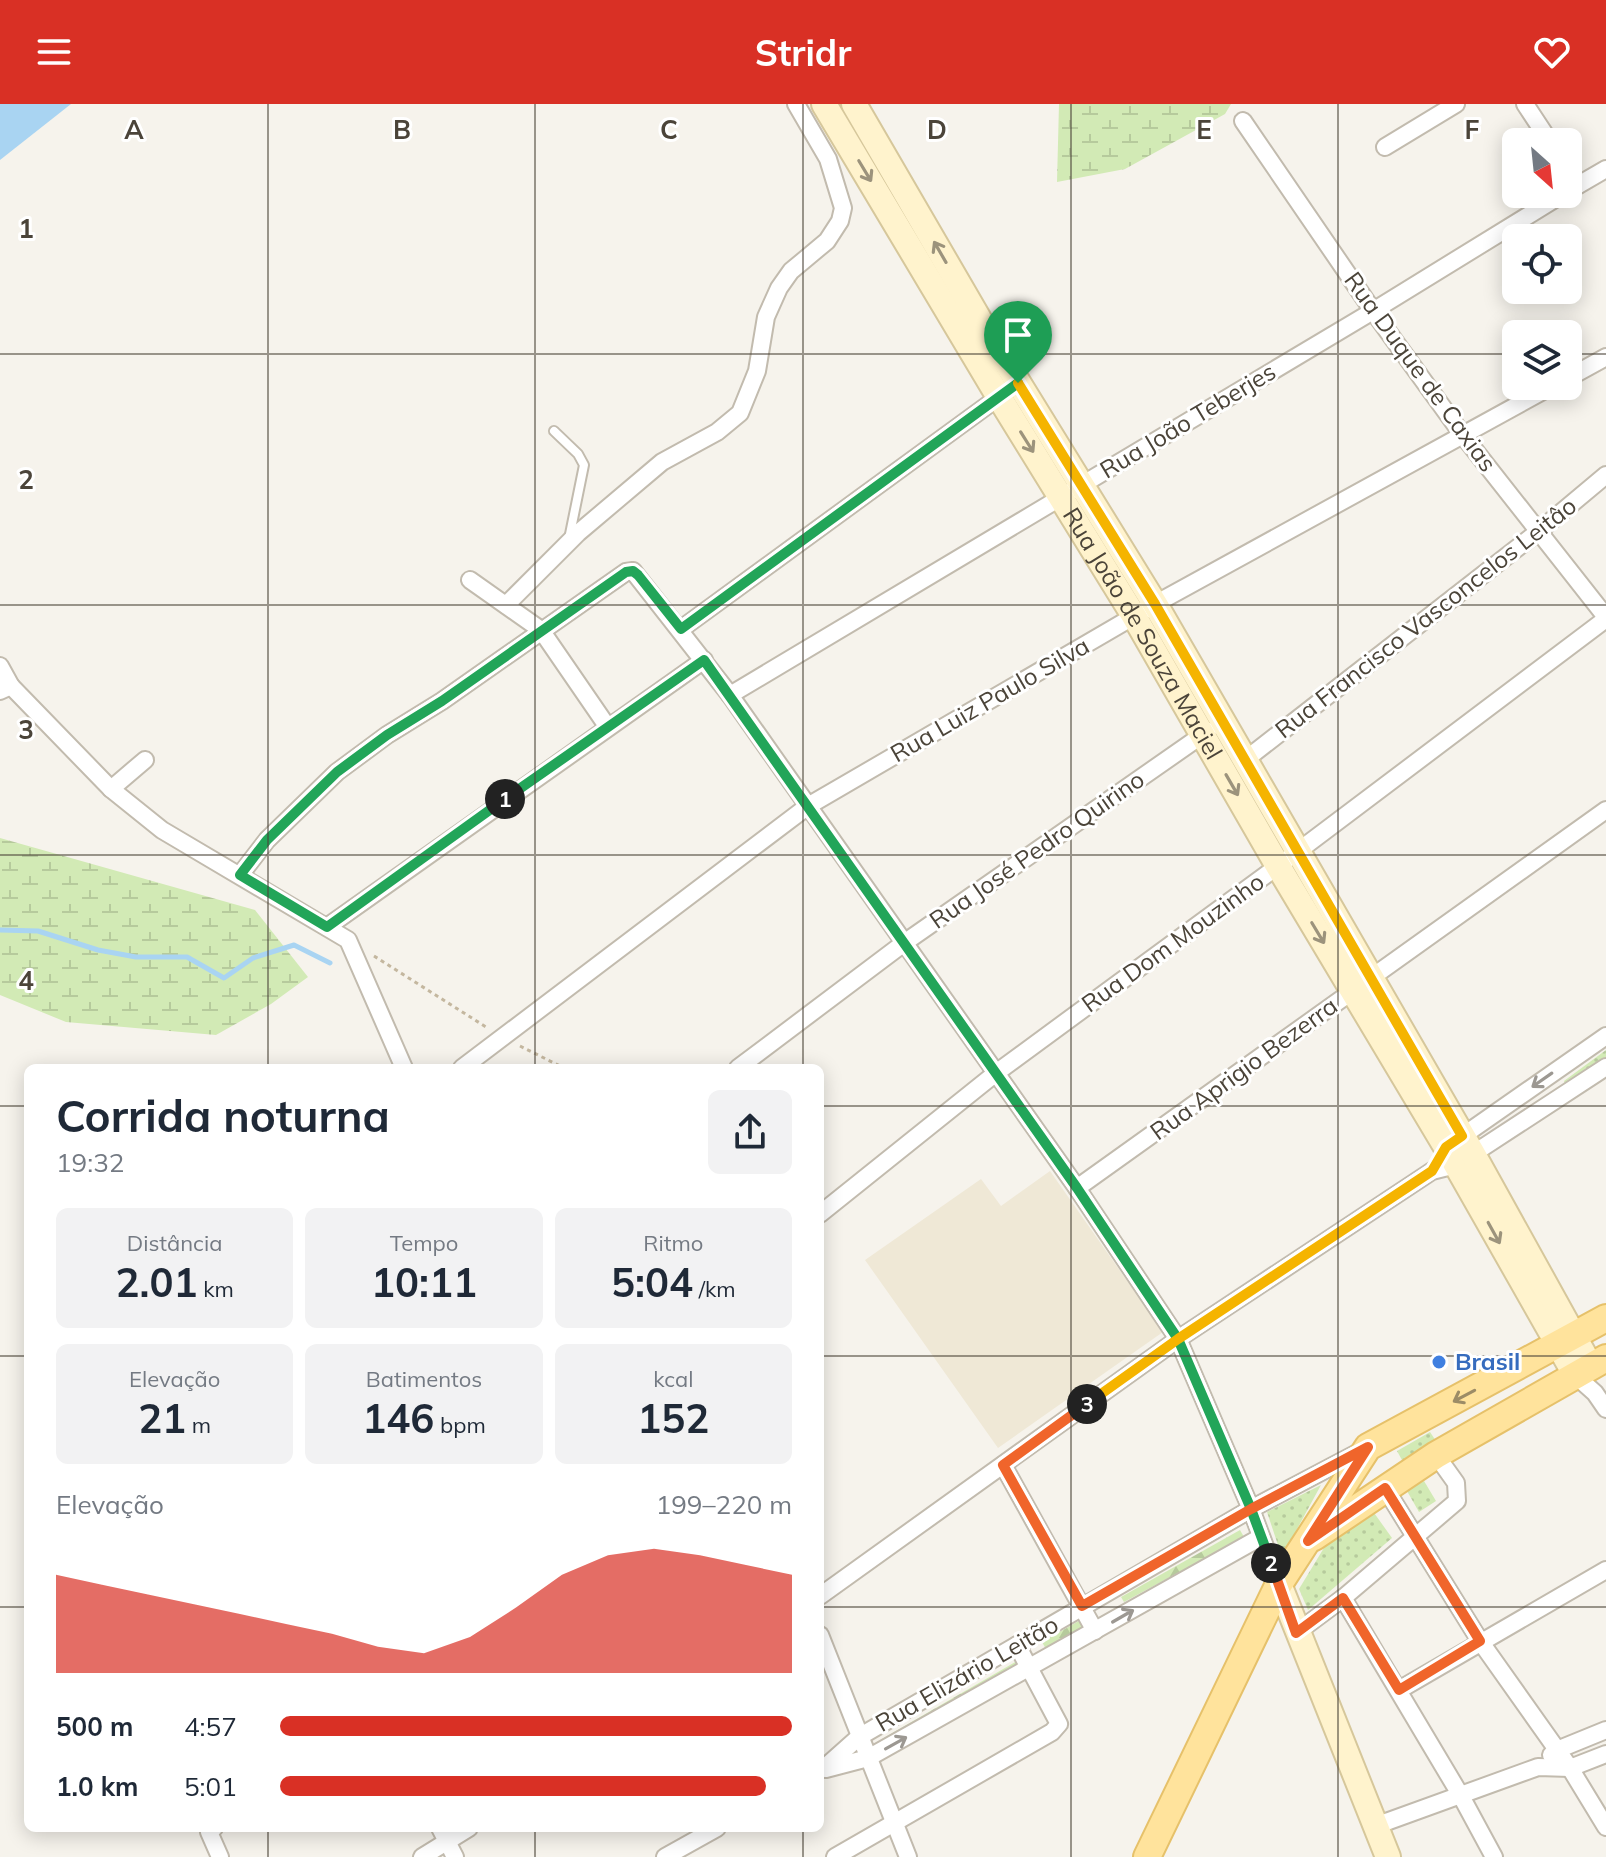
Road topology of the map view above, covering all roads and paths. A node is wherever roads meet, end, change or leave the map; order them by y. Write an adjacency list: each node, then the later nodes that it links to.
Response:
1 (796, 104): 22 (street)
2 (824, 104): 15 (street, Rua João de Souza Maciel, one-way to 15)
3 (854, 104): 15 (street, Rua João de Souza Maciel, one-way to 3)
4 (1456, 104): 8 (street)
5 (1525, 104): 7 (street)
6 (1243, 121): 12 (street, Rua Duque de Caxias)
7 (1541, 128)
8 (1385, 147)
9 (1606, 169): 10 (street)
10 (1582, 183)
11 (1540, 208): 12 (street, Rua João Teberjes)
12 (1373, 311): 18 (street, Rua Duque de Caxias); 20 (street, Rua João Teberjes)
13 (1606, 357): 14 (street)
14 (1582, 370)
15 (1008, 390): 20 (street, Rua João de Souza Maciel); 27 (street)
16 (1526, 400): 18 (street, Rua Luiz Paulo Silva)
17 (554, 431): 22 (lane)
18 (1462, 434): 21 (street, Rua Duque de Caxias); 25 (street, Rua Luiz Paulo Silva)
19 (1606, 475): 21 (street, Rua Francisco Vasconcelos Leitâo)
20 (1071, 491): 25 (street, Rua João de Souza Maciel); 32 (street, Rua João Teberjes)
21 (1539, 531): 26 (street, Rua Duque de Caxias); 36 (street, Rua Francisco Vasconcelos Leitâo)
22 (568, 544): 24 (street)
23 (470, 580): 24 (street)
24 (506, 605): 28 (street)
25 (1145, 610): 34 (street, Rua João de Souza Maciel); 38 (street, Rua Luiz Paulo Silva)
26 (1606, 618): 40 (street, Rua Dom Mouzinho)
27 (681, 629): 28 (street); 29 (street)
28 (541, 630): 33 (street); 41 (street)
29 (704, 660): 32 (street); 33 (street)
30 (0, 666): 31 (street)
31 (6, 689): 37 (street)
32 (730, 695): 38 (street)
33 (607, 726): 42 (street)
34 (1212, 728): 36 (street, Rua João de Souza Maciel); 40 (street, Rua João de Souza Maciel, one-way to 40); 44 (street, Rua José Pedro Quirino)
35 (145, 760): 37 (street)
36 (1245, 760): 40 (street, Rua João de Souza Maciel)
37 (111, 789): 41 (street)
38 (808, 806): 44 (street); 47 (street, Rua Luiz Paulo Silva)
39 (1606, 810): 45 (street, Rua Aprigio Bezerra)
40 (1288, 859): 45 (street, Rua João de Souza Maciel); 53 (street, Rua Dom Mouzinho)
41 (240, 875): 42 (street)
42 (327, 927): 43 (street)
43 (348, 940): 47 (path); 48 (street)
44 (904, 943): 51 (street, Rua José Pedro Quirino); 53 (street)
45 (1362, 985): 54 (street, Rua João de Souza Maciel); 55 (street, Rua Aprigio Bezerra)
46 (1606, 1036): 54 (street, one-way to 54)
47 (503, 1038): 49 (street, Rua Luiz Paulo Silva); 50 (path)
48 (402, 1064)
49 (467, 1064)
50 (556, 1064)
51 (743, 1064)
52 (1606, 1067): 54 (street)
53 (996, 1073): 55 (street); 56 (street, Rua Dom Mouzinho)
54 (1454, 1155): 58 (street); 59 (street, Rua João de Souza Maciel)
55 (1077, 1188): 58 (street)
56 (824, 1211)
57 (1606, 1318): 59 (main road)
58 (1178, 1339): 64 (street); 66 (street)
59 (1566, 1341): 60 (street, Rua João de Souza Maciel); 62 (main road, one-way to 62)
60 (1592, 1373): 61 (street); 63 (main road)
61 (1606, 1409)
62 (1368, 1447): 66 (street, Rua Elizário Leitão); 69 (main road)
63 (1436, 1455): 65 (main road); 68 (street)
64 (1003, 1465): 72 (street); 74 (street)
65 (1385, 1488): 68 (street); 69 (main road)
66 (1251, 1509): 67 (street); 74 (street, Rua Elizário Leitão)
67 (1261, 1537): 71 (street); 75 (street, one-way to 67)
68 (1417, 1537): 73 (street); 77 (street)
69 (1308, 1541): 71 (main road)
70 (1606, 1570): 77 (street)
71 (1279, 1584): 76 (street); 103 (main road)
72 (824, 1593)
73 (1343, 1598): 76 (street); 81 (street)
74 (1082, 1606): 75 (street); 79 (street, Rua Elizário Leitão)
75 (1095, 1631): 80 (street)
76 (1296, 1633): 93 (street)
77 (1480, 1641): 81 (street); 84 (street)
78 (824, 1645): 83 (street)
79 (1017, 1645): 80 (street); 83 (street, Rua Elizário Leitão)
80 (1030, 1669): 86 (street, one-way to 80); 92 (street)
81 (1399, 1690): 91 (street)
82 (1606, 1730): 84 (street)
83 (859, 1737): 86 (street); 88 (street, Rua Elizário Leitão)
84 (1557, 1750): 87 (street); 89 (street)
85 (1606, 1754): 89 (street)
86 (868, 1758): 90 (street); 92 (street)
87 (1538, 1767): 89 (street); 91 (street)
88 (824, 1768)
89 (1570, 1768): 94 (street)
90 (824, 1769)
91 (1461, 1796): 93 (street); 105 (street)
92 (894, 1822): 101 (street); 102 (street)
93 (1375, 1826): 104 (street)
94 (1606, 1827)
95 (213, 1832): 98 (street)
96 (710, 1832): 100 (street)
97 (448, 1842): 99 (street)
98 (220, 1857)
99 (422, 1857)
100 (665, 1857)
101 (835, 1857)
102 (908, 1857)
103 (1147, 1857)
104 (1388, 1857)
105 (1494, 1857)

